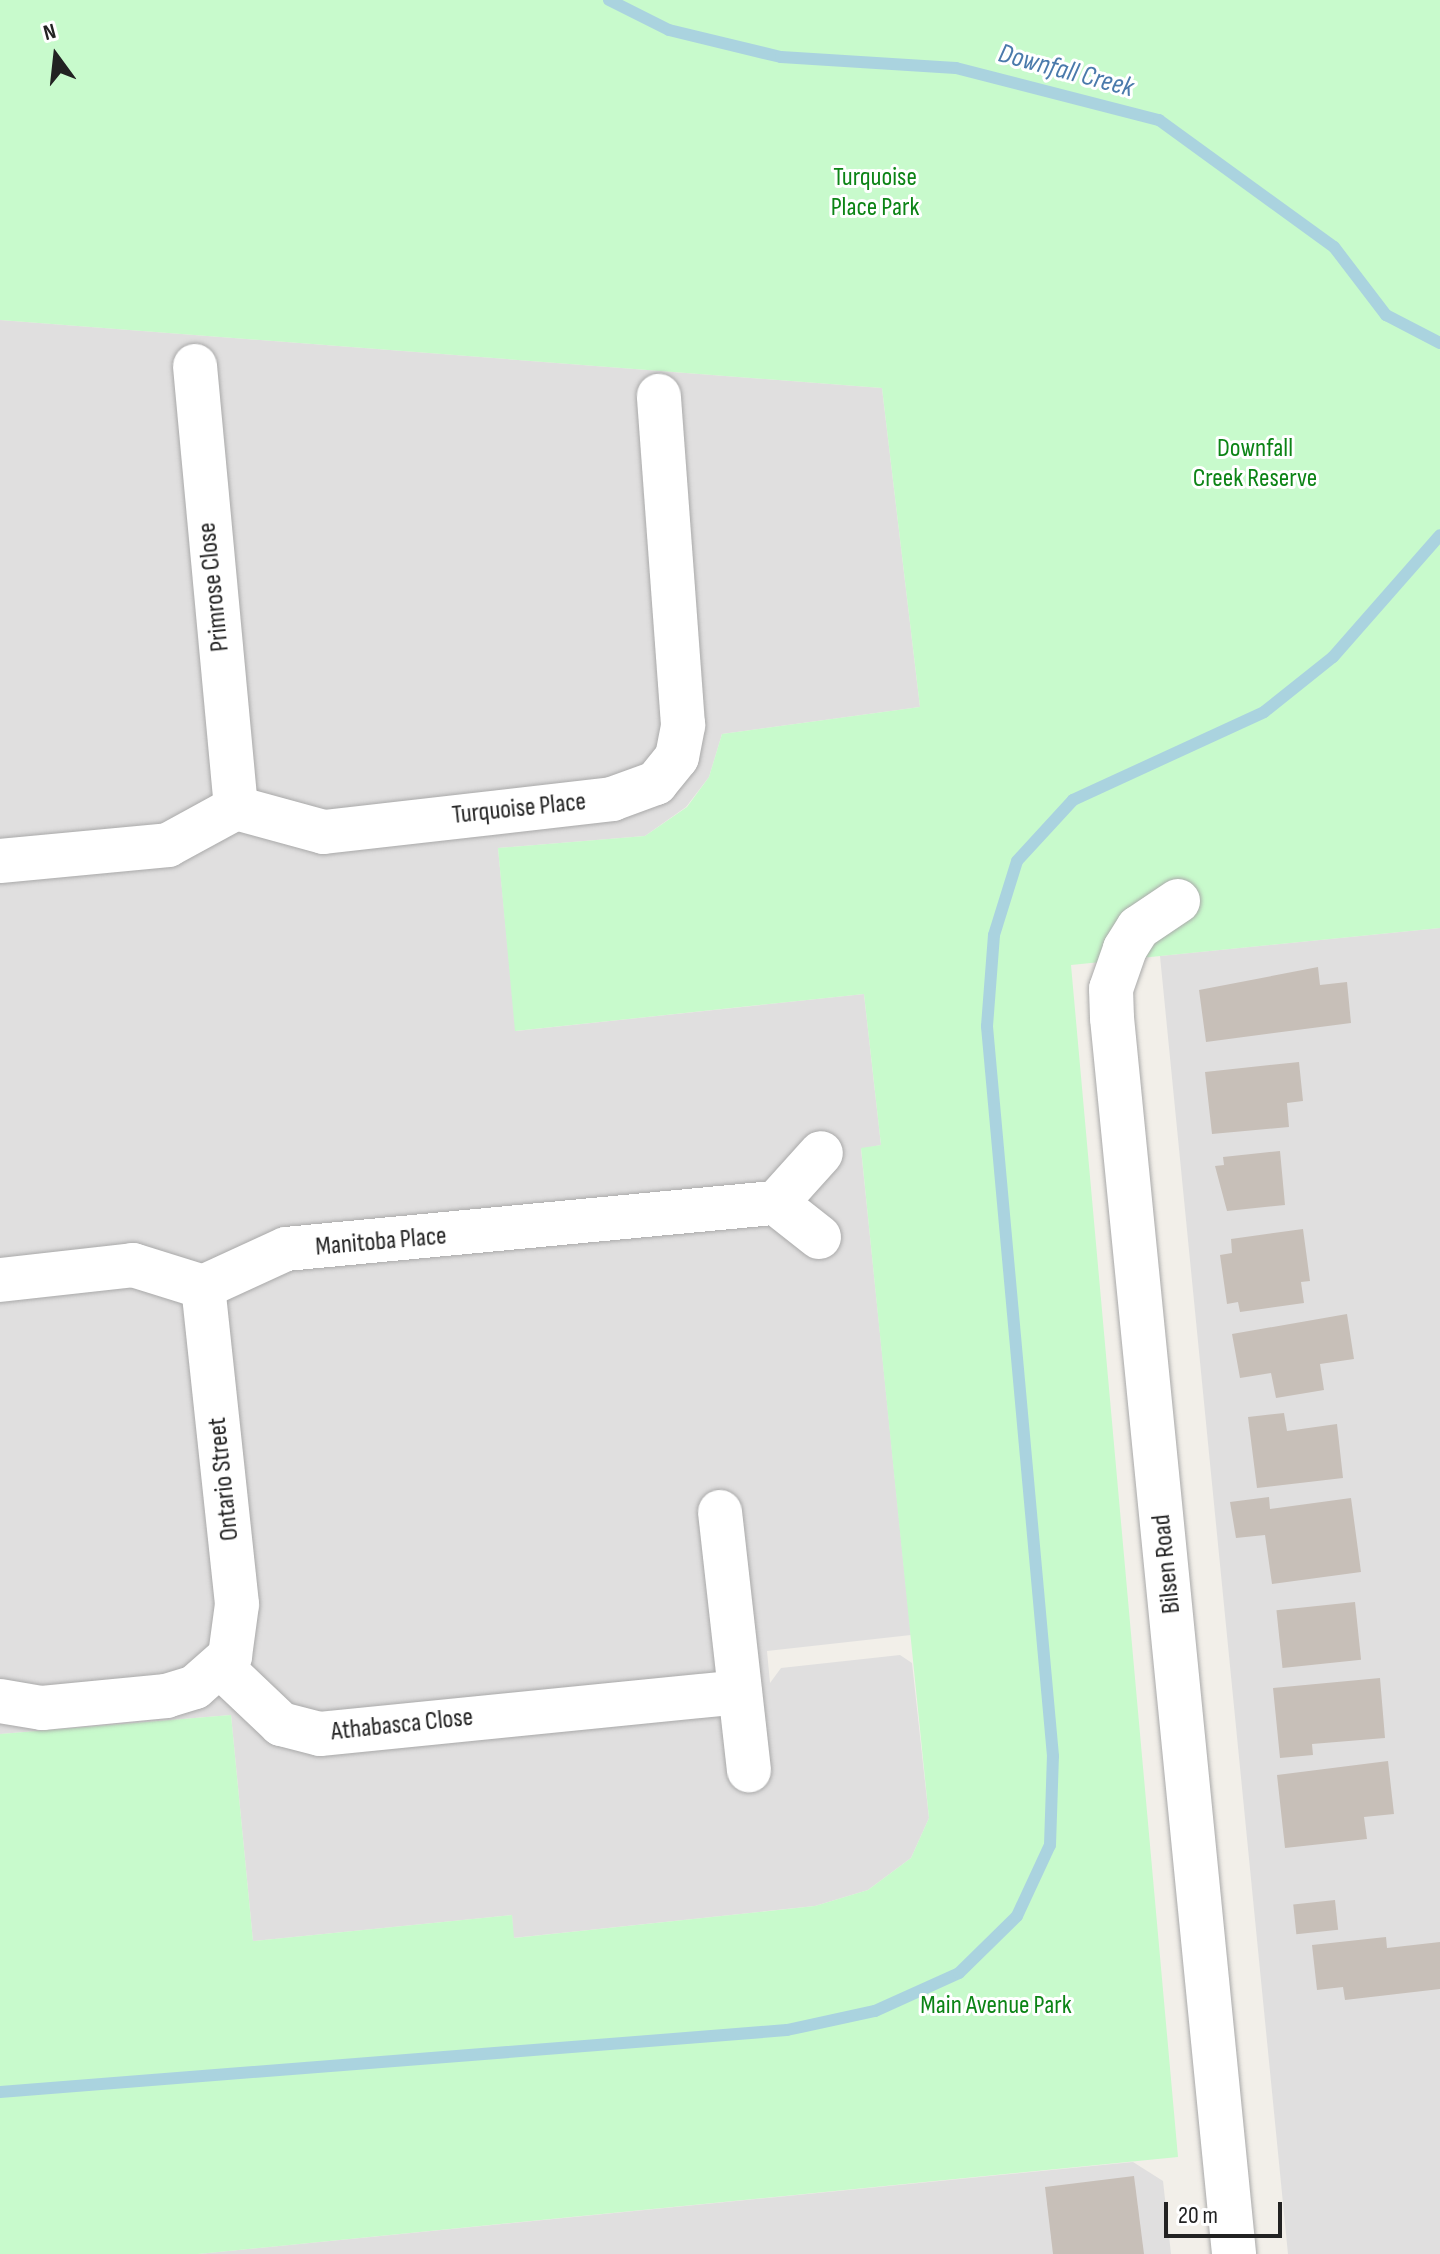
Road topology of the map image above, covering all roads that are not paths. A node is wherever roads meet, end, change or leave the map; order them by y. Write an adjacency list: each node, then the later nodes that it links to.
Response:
1 (195, 366): 3 (street, Primrose Close)
2 (659, 396): 3 (street, Turquoise Place)
3 (236, 808): 4 (street)
4 (0, 861)
5 (1178, 901): 16 (street, Bilsen Road)
6 (821, 1153): 7 (street)
7 (776, 1203): 8 (street); 10 (street, Manitoba Place)
8 (819, 1237)
9 (0, 1280): 10 (street)
10 (203, 1287): 12 (street, Ontario Street)
11 (720, 1512): 13 (street)
12 (221, 1667): 13 (street, Athabasca Close); 14 (street)
13 (740, 1692): 15 (street)
14 (0, 1701)
15 (749, 1770)
16 (1234, 2254)

